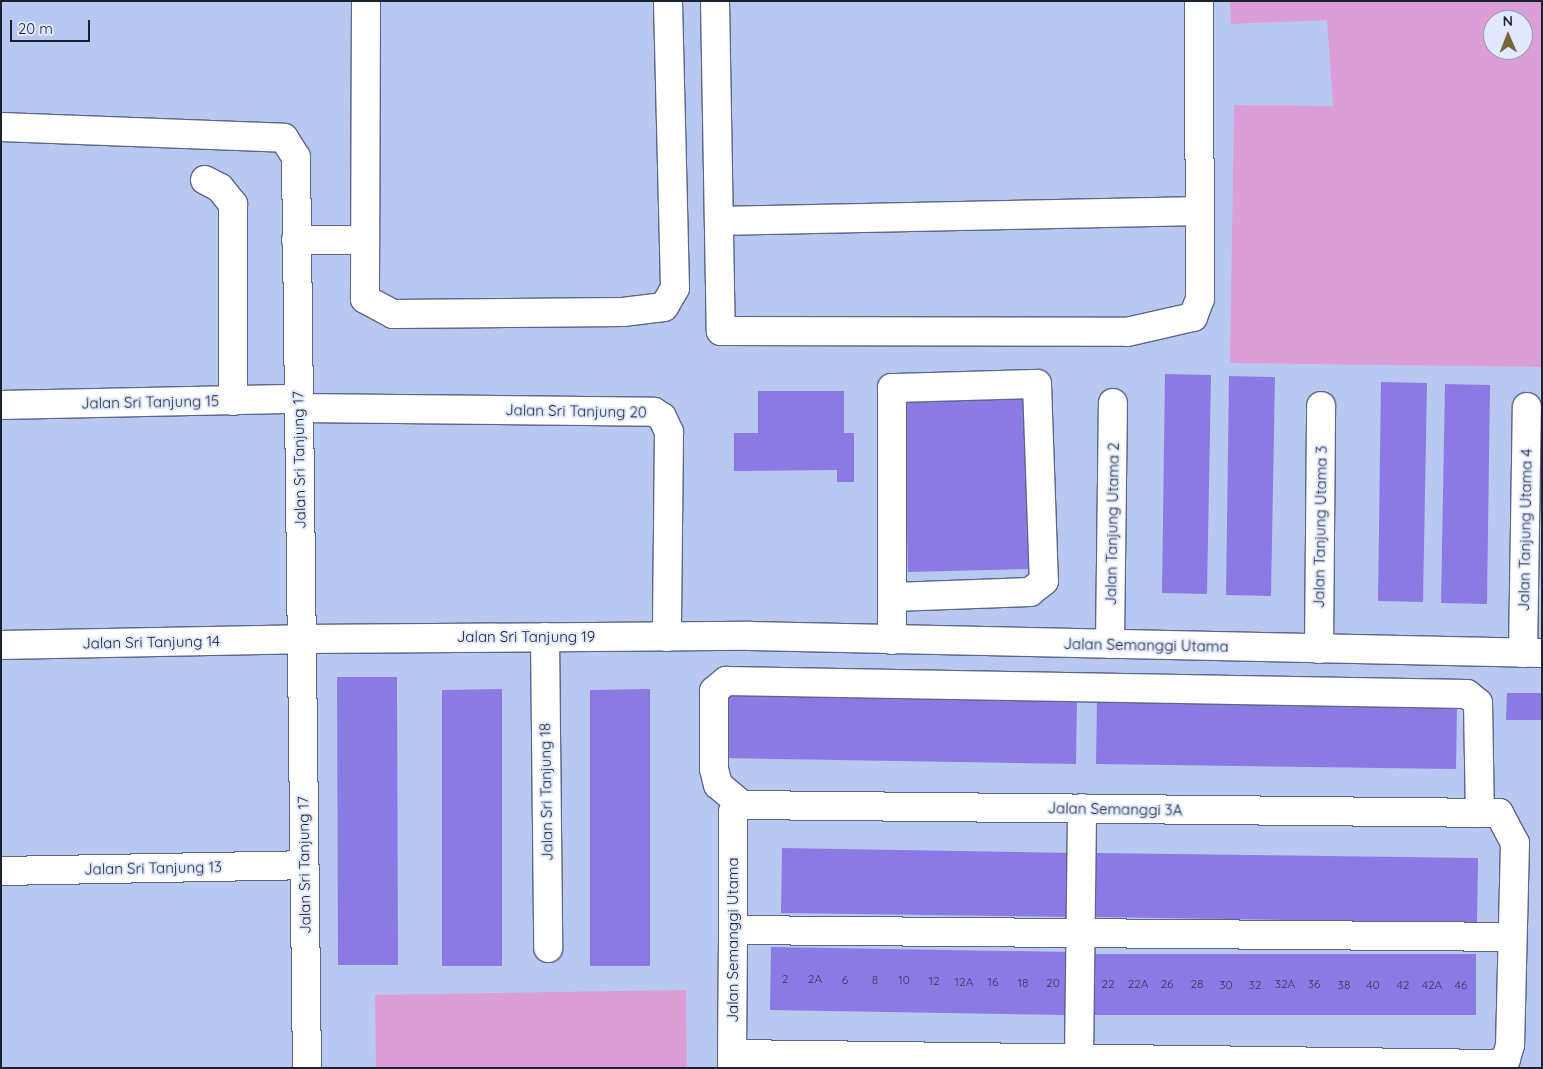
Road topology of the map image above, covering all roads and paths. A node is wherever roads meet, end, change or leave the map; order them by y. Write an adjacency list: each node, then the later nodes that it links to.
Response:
1 (366, 1): 10 (street)
2 (668, 1): 10 (street)
3 (715, 1): 8 (street)
4 (1199, 1): 7 (street)
5 (1, 127): 9 (street, Jalan Sri Tanjung 17)
6 (205, 180): 11 (street)
7 (1200, 211): 8 (street); 8 (street)
8 (719, 221)
9 (296, 240): 10 (street); 13 (street, Jalan Sri Tanjung 17)
10 (365, 240)
11 (233, 401): 13 (street, Jalan Sri Tanjung 15); 14 (street, Jalan Sri Tanjung 15)
12 (1113, 403): 23 (street, Jalan Tanjung Utama 2)
13 (298, 404): 20 (street, Jalan Sri Tanjung 20); 21 (street, Jalan Sri Tanjung 17)
14 (1, 405)
15 (1321, 406): 25 (street, Jalan Tanjung Utama 3)
16 (1527, 407): 26 (street, Jalan Tanjung Utama 4)
17 (894, 597): 17 (street); 22 (street)
18 (750, 636): 20 (street, Jalan Sri Tanjung 19); 22 (street, Jalan Semanggi Utama)
19 (545, 637): 20 (street, Jalan Sri Tanjung 19); 21 (street, Jalan Sri Tanjung 19); 35 (street, Jalan Sri Tanjung 18)
20 (667, 637)
21 (301, 638): 24 (street, Jalan Sri Tanjung 14); 30 (street, Jalan Sri Tanjung 17)
22 (892, 640): 23 (street, Jalan Semanggi Utama)
23 (1110, 644): 25 (street, Jalan Semanggi Utama)
24 (1, 645)
25 (1318, 649): 26 (street, Jalan Semanggi Utama)
26 (1532, 653)
27 (738, 808): 28 (street, Jalan Semanggi 3A); 29 (street); 32 (street, Jalan Semanggi Utama)
28 (1082, 808): 29 (street, Jalan Semanggi 3A); 33 (street)
29 (1489, 813): 34 (street)
30 (304, 865): 31 (street, Jalan Sri Tanjung 13); 38 (street, Jalan Sri Tanjung 17)
31 (1, 871)
32 (733, 930): 33 (street); 37 (street, Jalan Semanggi Utama)
33 (1080, 933): 34 (street); 36 (street)
34 (1512, 937): 36 (street)
35 (548, 948)
36 (1079, 1058): 37 (street)
37 (732, 1061)
38 (307, 1068)

